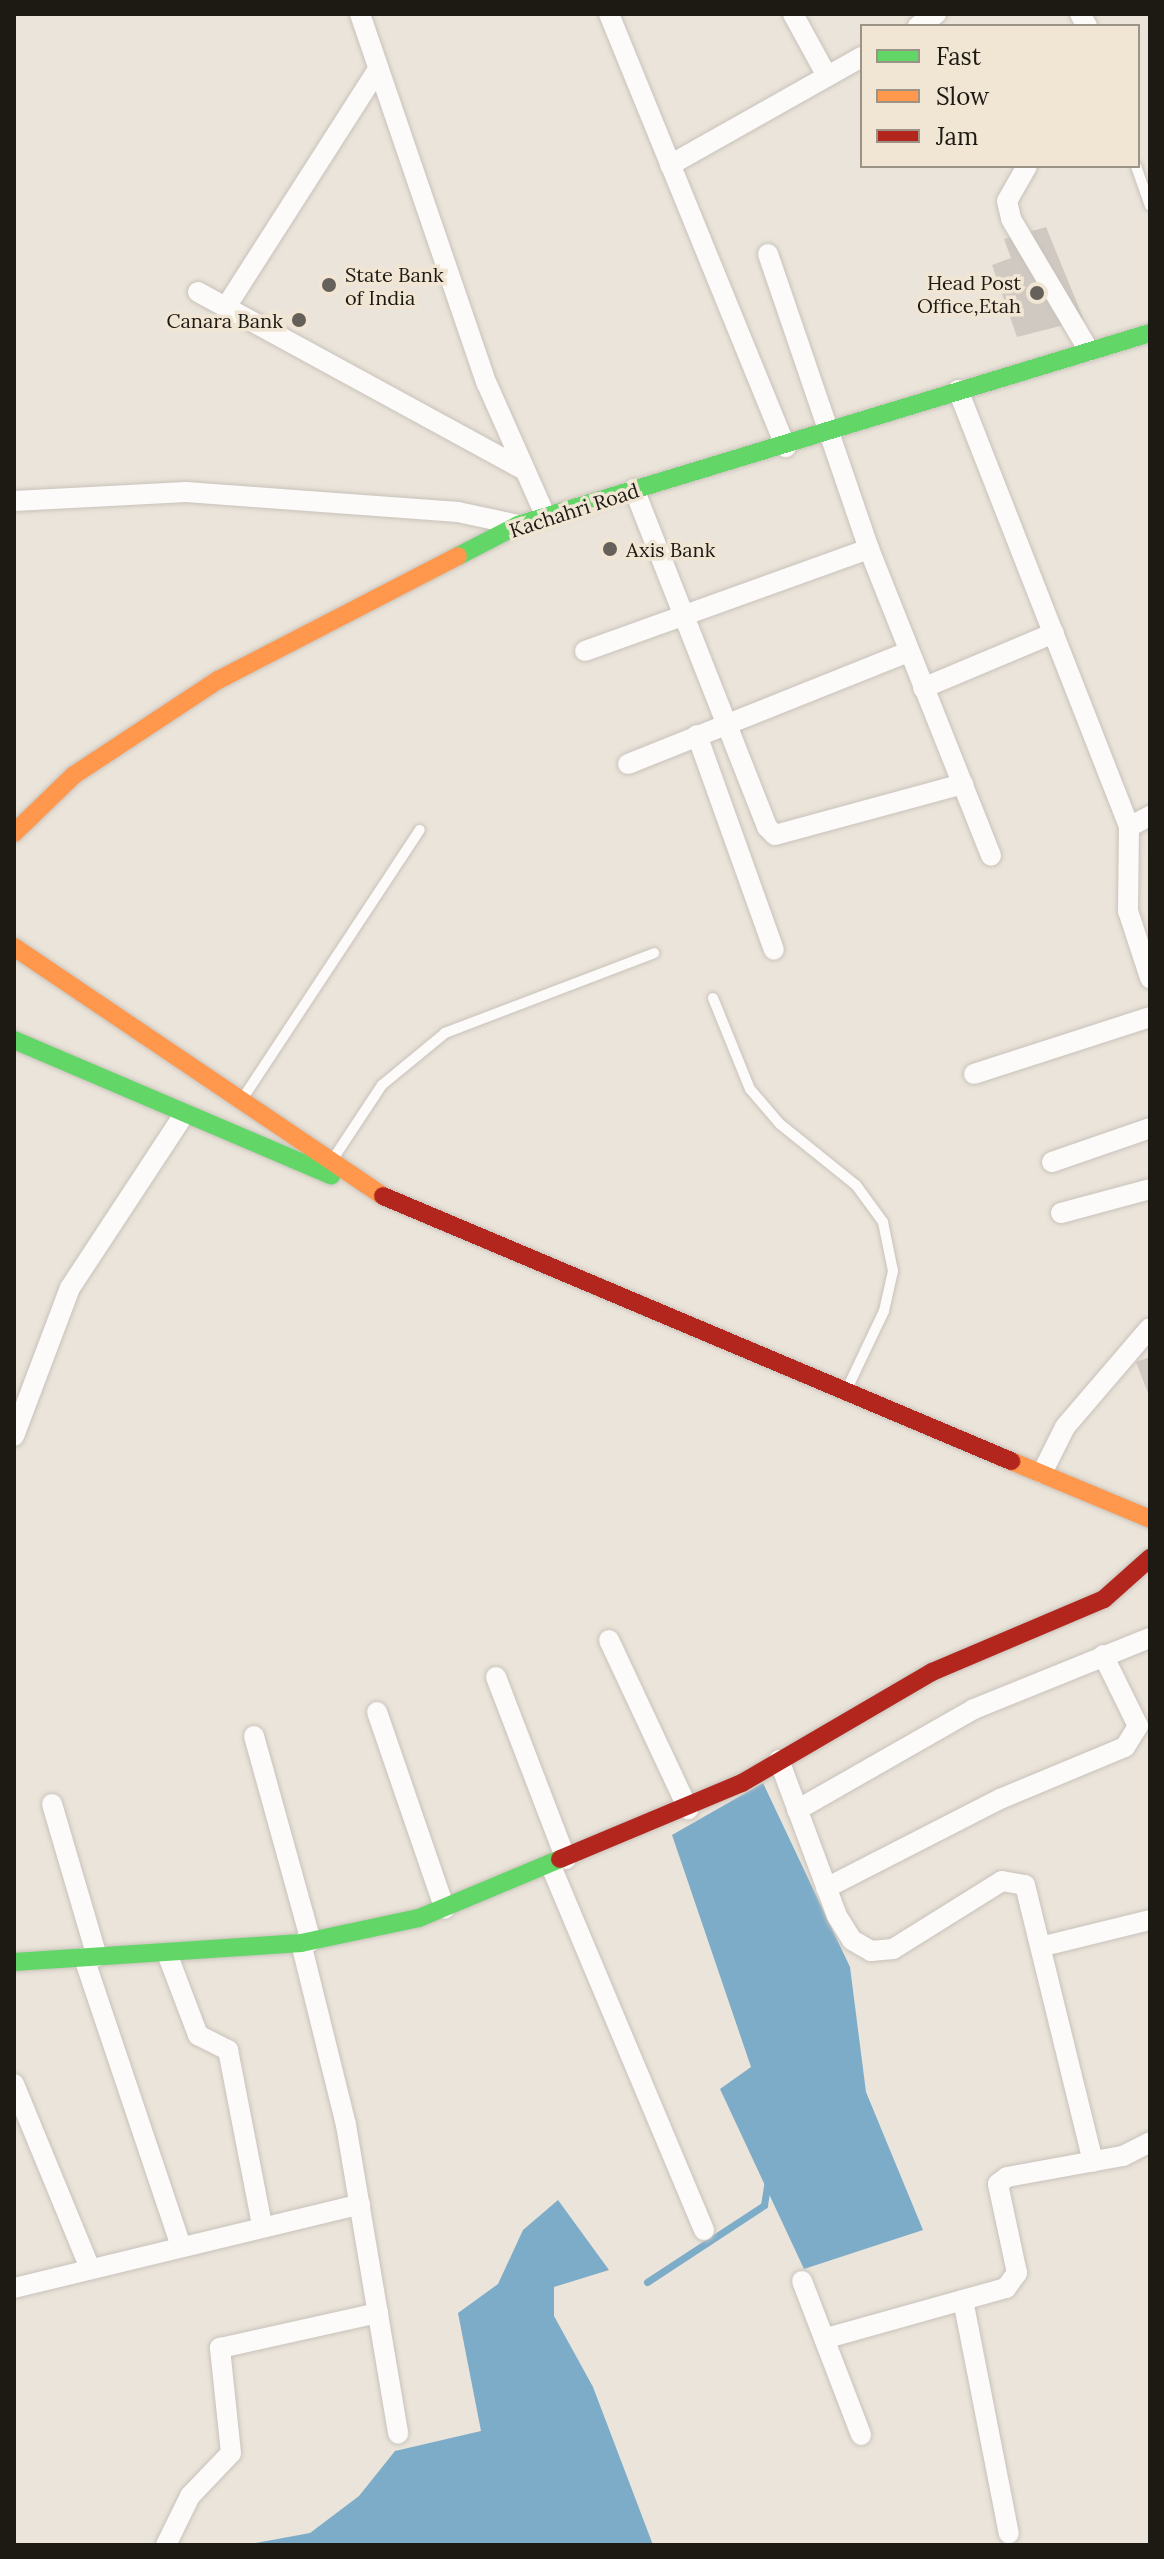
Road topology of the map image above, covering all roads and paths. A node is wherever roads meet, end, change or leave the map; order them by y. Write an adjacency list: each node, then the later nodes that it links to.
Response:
1 (360, 14): 5 (street)
2 (609, 14): 7 (street)
3 (793, 14): 6 (street)
4 (860, 58): 6 (street)
5 (377, 71): 13 (street); 19 (street)
6 (827, 76): 7 (street)
7 (670, 165): 18 (street)
8 (1026, 168): 15 (street)
9 (1137, 168): 10 (lane)
10 (1150, 206)
11 (768, 254): 17 (street)
12 (198, 292): 13 (street)
13 (226, 307): 19 (street)
14 (1150, 333): 15 (street, Kachahri Road)
15 (1089, 351): 16 (street, Kachahri Road)
16 (958, 390): 17 (street, Kachahri Road); 26 (street)
17 (831, 431): 18 (street, Kachahri Road); 24 (street)
18 (786, 447): 20 (street, Kachahri Road)
19 (521, 468): 22 (street)
20 (634, 489): 22 (street, Kachahri Road); 25 (street)
21 (14, 501): 23 (street)
22 (546, 517): 23 (street, Kachahri Road)
23 (518, 525): 37 (street, Kachahri Road)
24 (869, 549): 25 (street); 28 (street)
25 (682, 619): 27 (street); 30 (street)
26 (1054, 633): 29 (street); 35 (street)
27 (585, 651)
28 (908, 652): 29 (street); 30 (street)
29 (923, 688): 33 (street)
30 (727, 723): 31 (street); 33 (street)
31 (697, 735): 32 (street); 40 (street)
32 (628, 764)
33 (963, 784): 38 (street)
34 (1150, 816): 35 (street)
35 (1129, 827): 42 (street)
36 (420, 830): 47 (lane)
37 (14, 833)
38 (991, 856)
39 (14, 947): 47 (street)
40 (774, 950)
41 (654, 953): 50 (lane)
42 (1150, 978)
43 (713, 998): 56 (lane)
44 (1150, 1017): 46 (street)
45 (14, 1040): 48 (street)
46 (974, 1074)
47 (241, 1100): 50 (street)
48 (183, 1116): 53 (street); 57 (street)
49 (1150, 1128): 51 (street)
50 (331, 1161): 53 (street)
51 (1052, 1162)
52 (1150, 1189): 54 (street)
53 (385, 1197): 56 (street)
54 (1061, 1213)
55 (1150, 1328): 58 (street)
56 (846, 1391): 58 (street)
57 (14, 1436)
58 (1042, 1473): 59 (street)
59 (1150, 1519)
60 (1150, 1558): 67 (street)
61 (1150, 1638): 63 (street)
62 (609, 1640): 69 (street)
63 (1103, 1655): 70 (street); 72 (street)
64 (496, 1677): 71 (street)
65 (377, 1712): 73 (street)
66 (254, 1736): 75 (street)
67 (779, 1760): 69 (street); 70 (street)
68 (52, 1804): 78 (street)
69 (688, 1809): 71 (street)
70 (797, 1810): 72 (street)
71 (558, 1863): 73 (street); 85 (street)
72 (826, 1888): 76 (street)
73 (445, 1909): 75 (street)
74 (1150, 1920): 76 (street)
75 (306, 1942): 77 (street); 83 (street)
76 (1044, 1946): 82 (street)
77 (168, 1956): 78 (street); 84 (street)
78 (90, 1957): 79 (street); 86 (street)
79 (14, 1962)
80 (14, 2084): 87 (street)
81 (1150, 2142): 82 (street)
82 (1093, 2162): 90 (street)
83 (360, 2204): 84 (street); 91 (street)
84 (262, 2225): 86 (street)
85 (704, 2230)
86 (180, 2244): 87 (street)
87 (90, 2268): 89 (street)
88 (802, 2281): 92 (street)
89 (14, 2288)
90 (963, 2300): 92 (street); 95 (street)
91 (378, 2313): 93 (street); 96 (street)
92 (827, 2338): 94 (street)
93 (398, 2434)
94 (861, 2435)
95 (1009, 2534)
96 (166, 2545)

